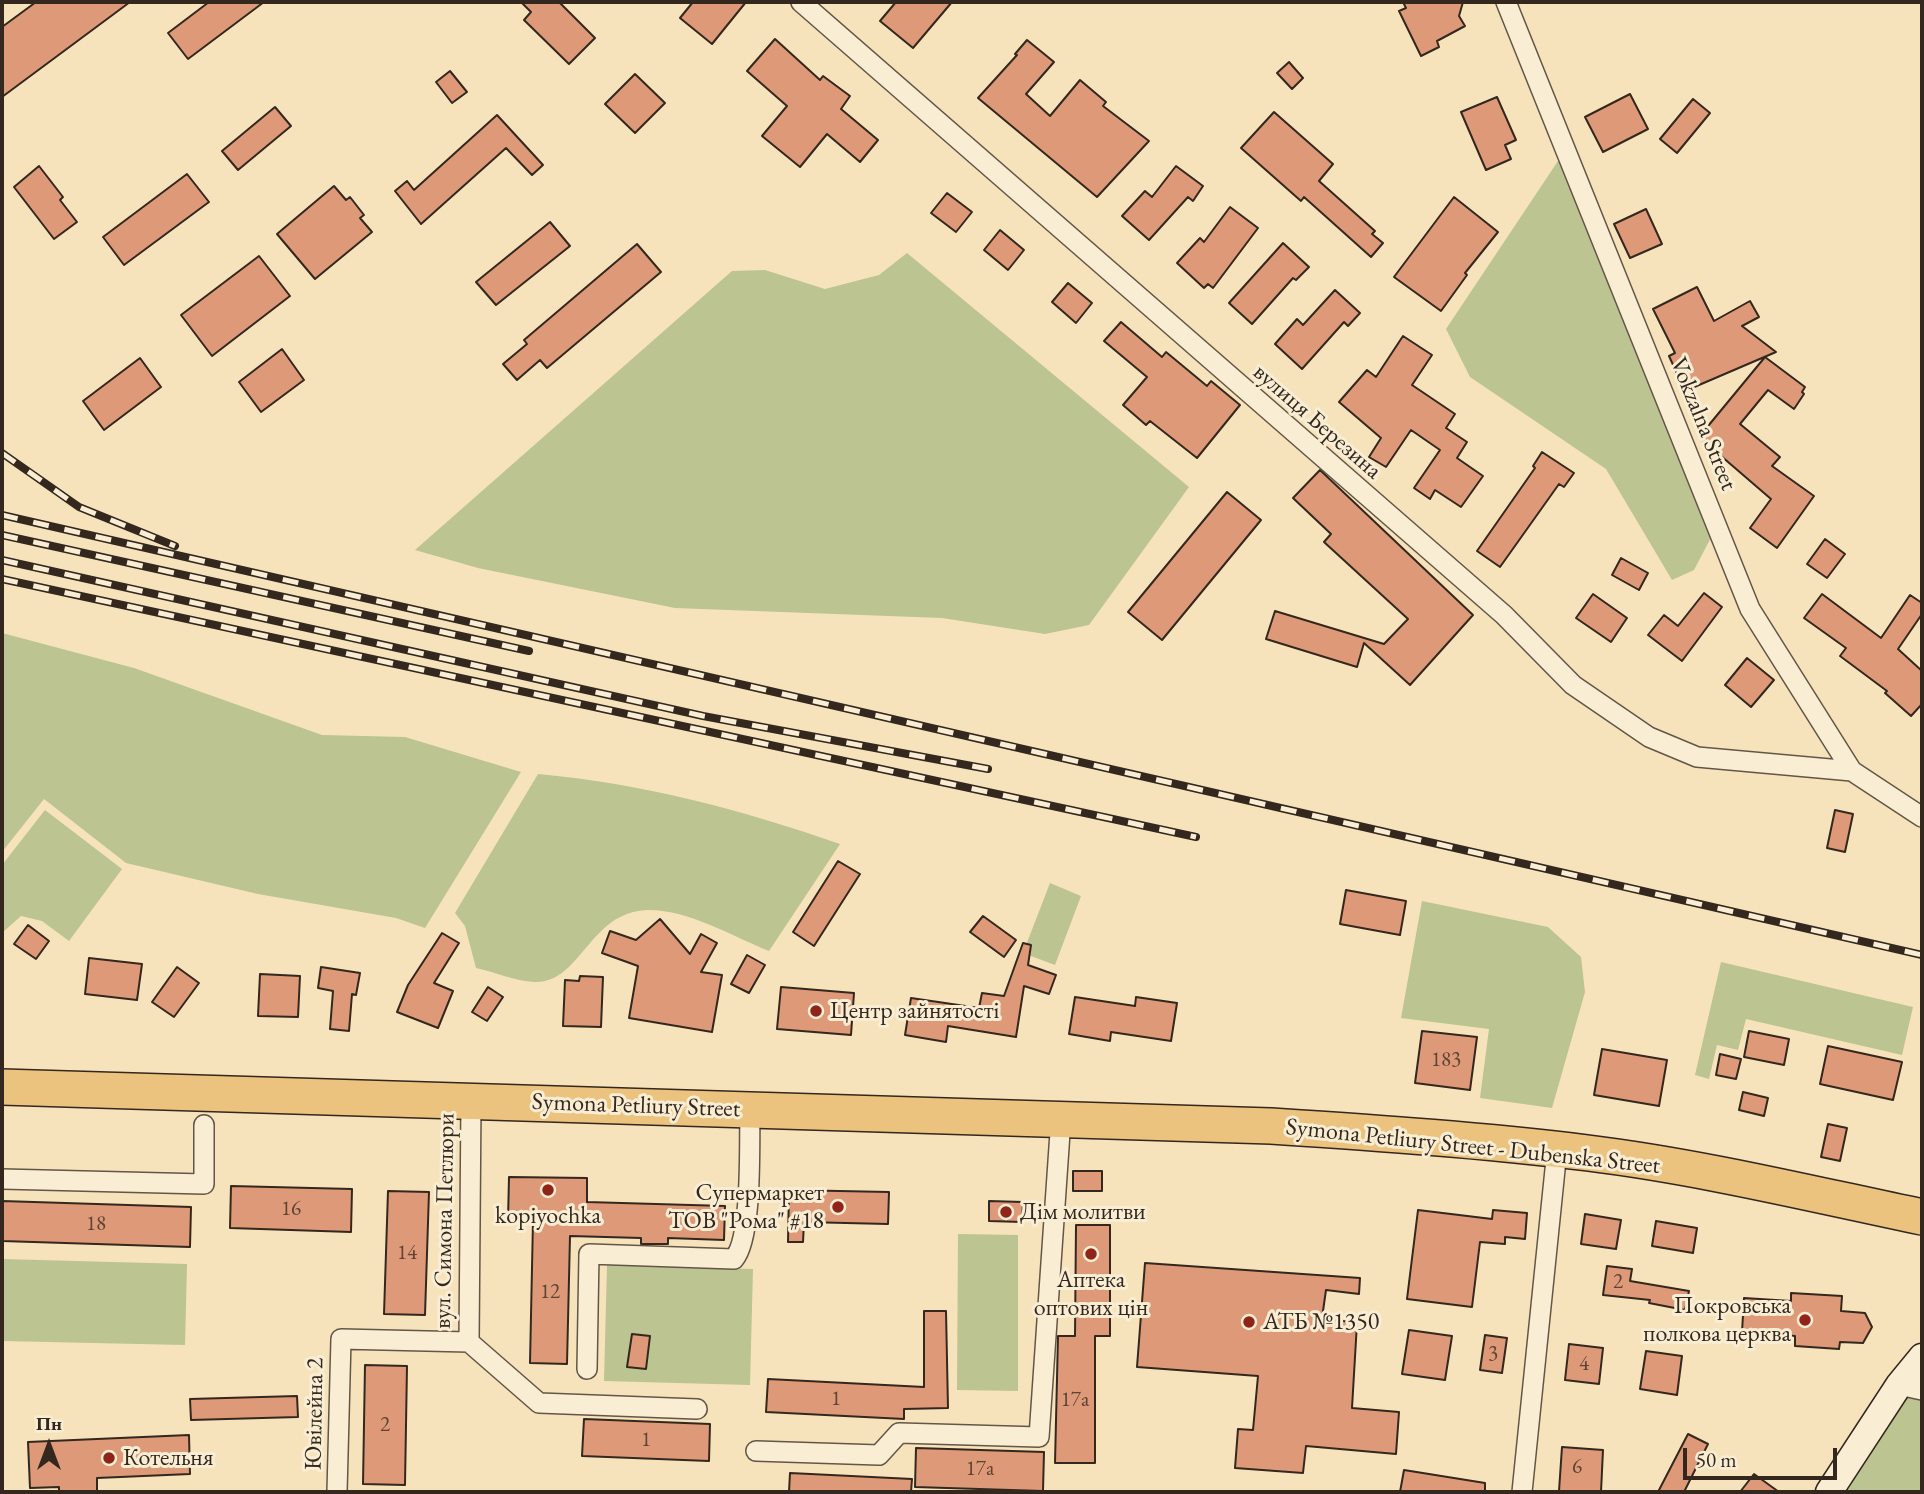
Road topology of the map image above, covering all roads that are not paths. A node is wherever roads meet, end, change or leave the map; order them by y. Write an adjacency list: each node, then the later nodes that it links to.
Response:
1 (802, 2): 3 (street, вулиця Березина)
2 (1506, 2): 3 (street, Vokzalna Street)
3 (1852, 771): 4 (street, Vokzalna Street)
4 (1922, 817)
5 (2, 1087): 6 (highway, Symona Petliury Street)
6 (471, 1101): 8 (highway, Symona Petliury Street); 14 (street, вул. Симона Петлюри)
7 (1060, 1118): 8 (highway, Symona Petliury Street); 10 (highway, Symona Petliury Street); 19 (street)
8 (749, 1121): 16 (street)
9 (204, 1125): 12 (street)
10 (1271, 1126): 11 (highway, Symona Petliury Street - Dubenska Street)
11 (1557, 1150): 13 (highway, Symona Petliury Street - Dubenska Street); 21 (street)
12 (2, 1179)
13 (1922, 1217)
14 (469, 1342): 18 (street); 20 (street, Ювілейна 2)
15 (1922, 1357): 17 (street)
16 (587, 1369)
17 (1911, 1388): 22 (street)
18 (697, 1409)
19 (756, 1451)
20 (337, 1492)
21 (1522, 1492)
22 (1829, 1492)

